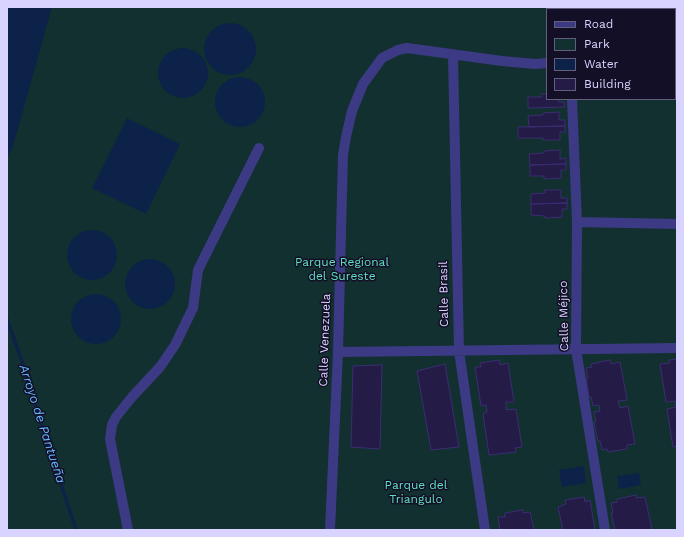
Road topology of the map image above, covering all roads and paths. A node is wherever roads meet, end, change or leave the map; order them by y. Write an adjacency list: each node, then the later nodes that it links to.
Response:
1 (453, 55): 2 (street); 9 (street, Calle Brasil); 10 (street, Calle Venezuela)
2 (546, 63)
3 (572, 100): 5 (street, Calle Méjico)
4 (259, 148): 11 (street)
5 (577, 222): 6 (street); 8 (street, Calle Méjico)
6 (677, 224)
7 (677, 348): 8 (street)
8 (576, 349): 9 (street); 14 (street, Calle Méjico)
9 (459, 351): 10 (street); 13 (street, Calle Brasil)
10 (338, 352): 12 (street, Calle Venezuela)
11 (128, 530)
12 (330, 530)
13 (485, 530)
14 (605, 530)

